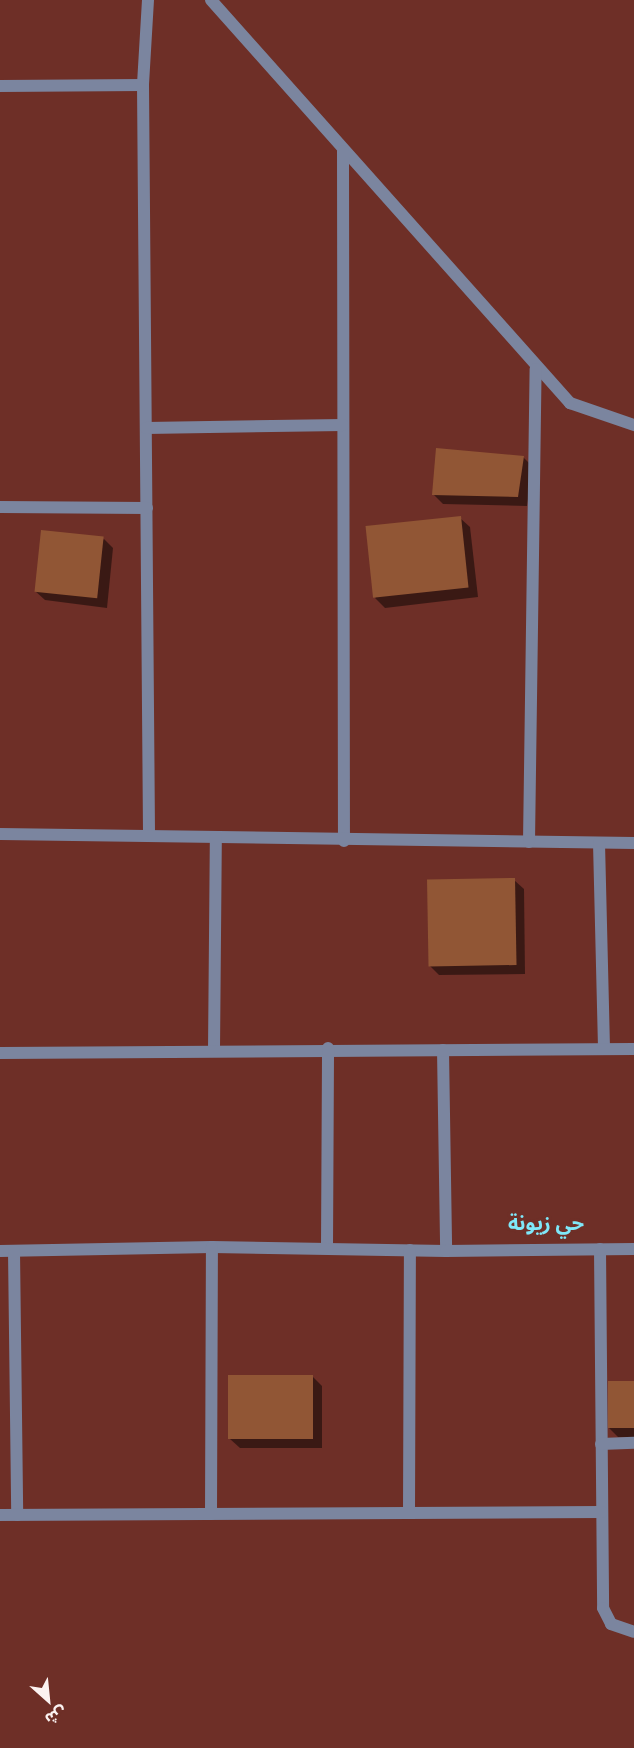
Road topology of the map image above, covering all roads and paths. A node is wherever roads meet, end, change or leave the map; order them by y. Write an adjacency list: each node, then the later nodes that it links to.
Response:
1 (148, 0): 3 (street)
2 (211, 0): 5 (street)
3 (143, 85): 4 (street); 9 (street)
4 (0, 86)
5 (343, 151): 6 (street); 7 (street)
6 (536, 369): 8 (street); 16 (street)
7 (343, 425): 9 (street); 15 (street)
8 (634, 425)
9 (146, 428): 11 (street)
10 (0, 507): 11 (street)
11 (147, 508): 13 (street)
12 (0, 834): 13 (street)
13 (149, 835): 14 (street)
14 (216, 837): 15 (street); 22 (street)
15 (344, 841): 16 (street)
16 (529, 842): 17 (street)
17 (599, 843): 18 (street); 20 (street)
18 (634, 843)
19 (328, 1048): 22 (street); 23 (street); 26 (street)
20 (604, 1049): 21 (street); 23 (street)
21 (634, 1049)
22 (214, 1050): 24 (street)
23 (443, 1050): 32 (street)
24 (0, 1053)
25 (212, 1247): 26 (street); 31 (street); 37 (street)
26 (327, 1247): 29 (street)
27 (600, 1249): 28 (street); 32 (street); 34 (street)
28 (634, 1249)
29 (410, 1250): 32 (street); 36 (street)
30 (0, 1251): 31 (street)
31 (14, 1251): 39 (street)
32 (446, 1251)
33 (634, 1443): 34 (street)
34 (601, 1444): 35 (street)
35 (602, 1512): 36 (street); 40 (street)
36 (409, 1513): 37 (street)
37 (211, 1514): 39 (street)
38 (0, 1515): 39 (street)
39 (17, 1515)
40 (634, 1632)

